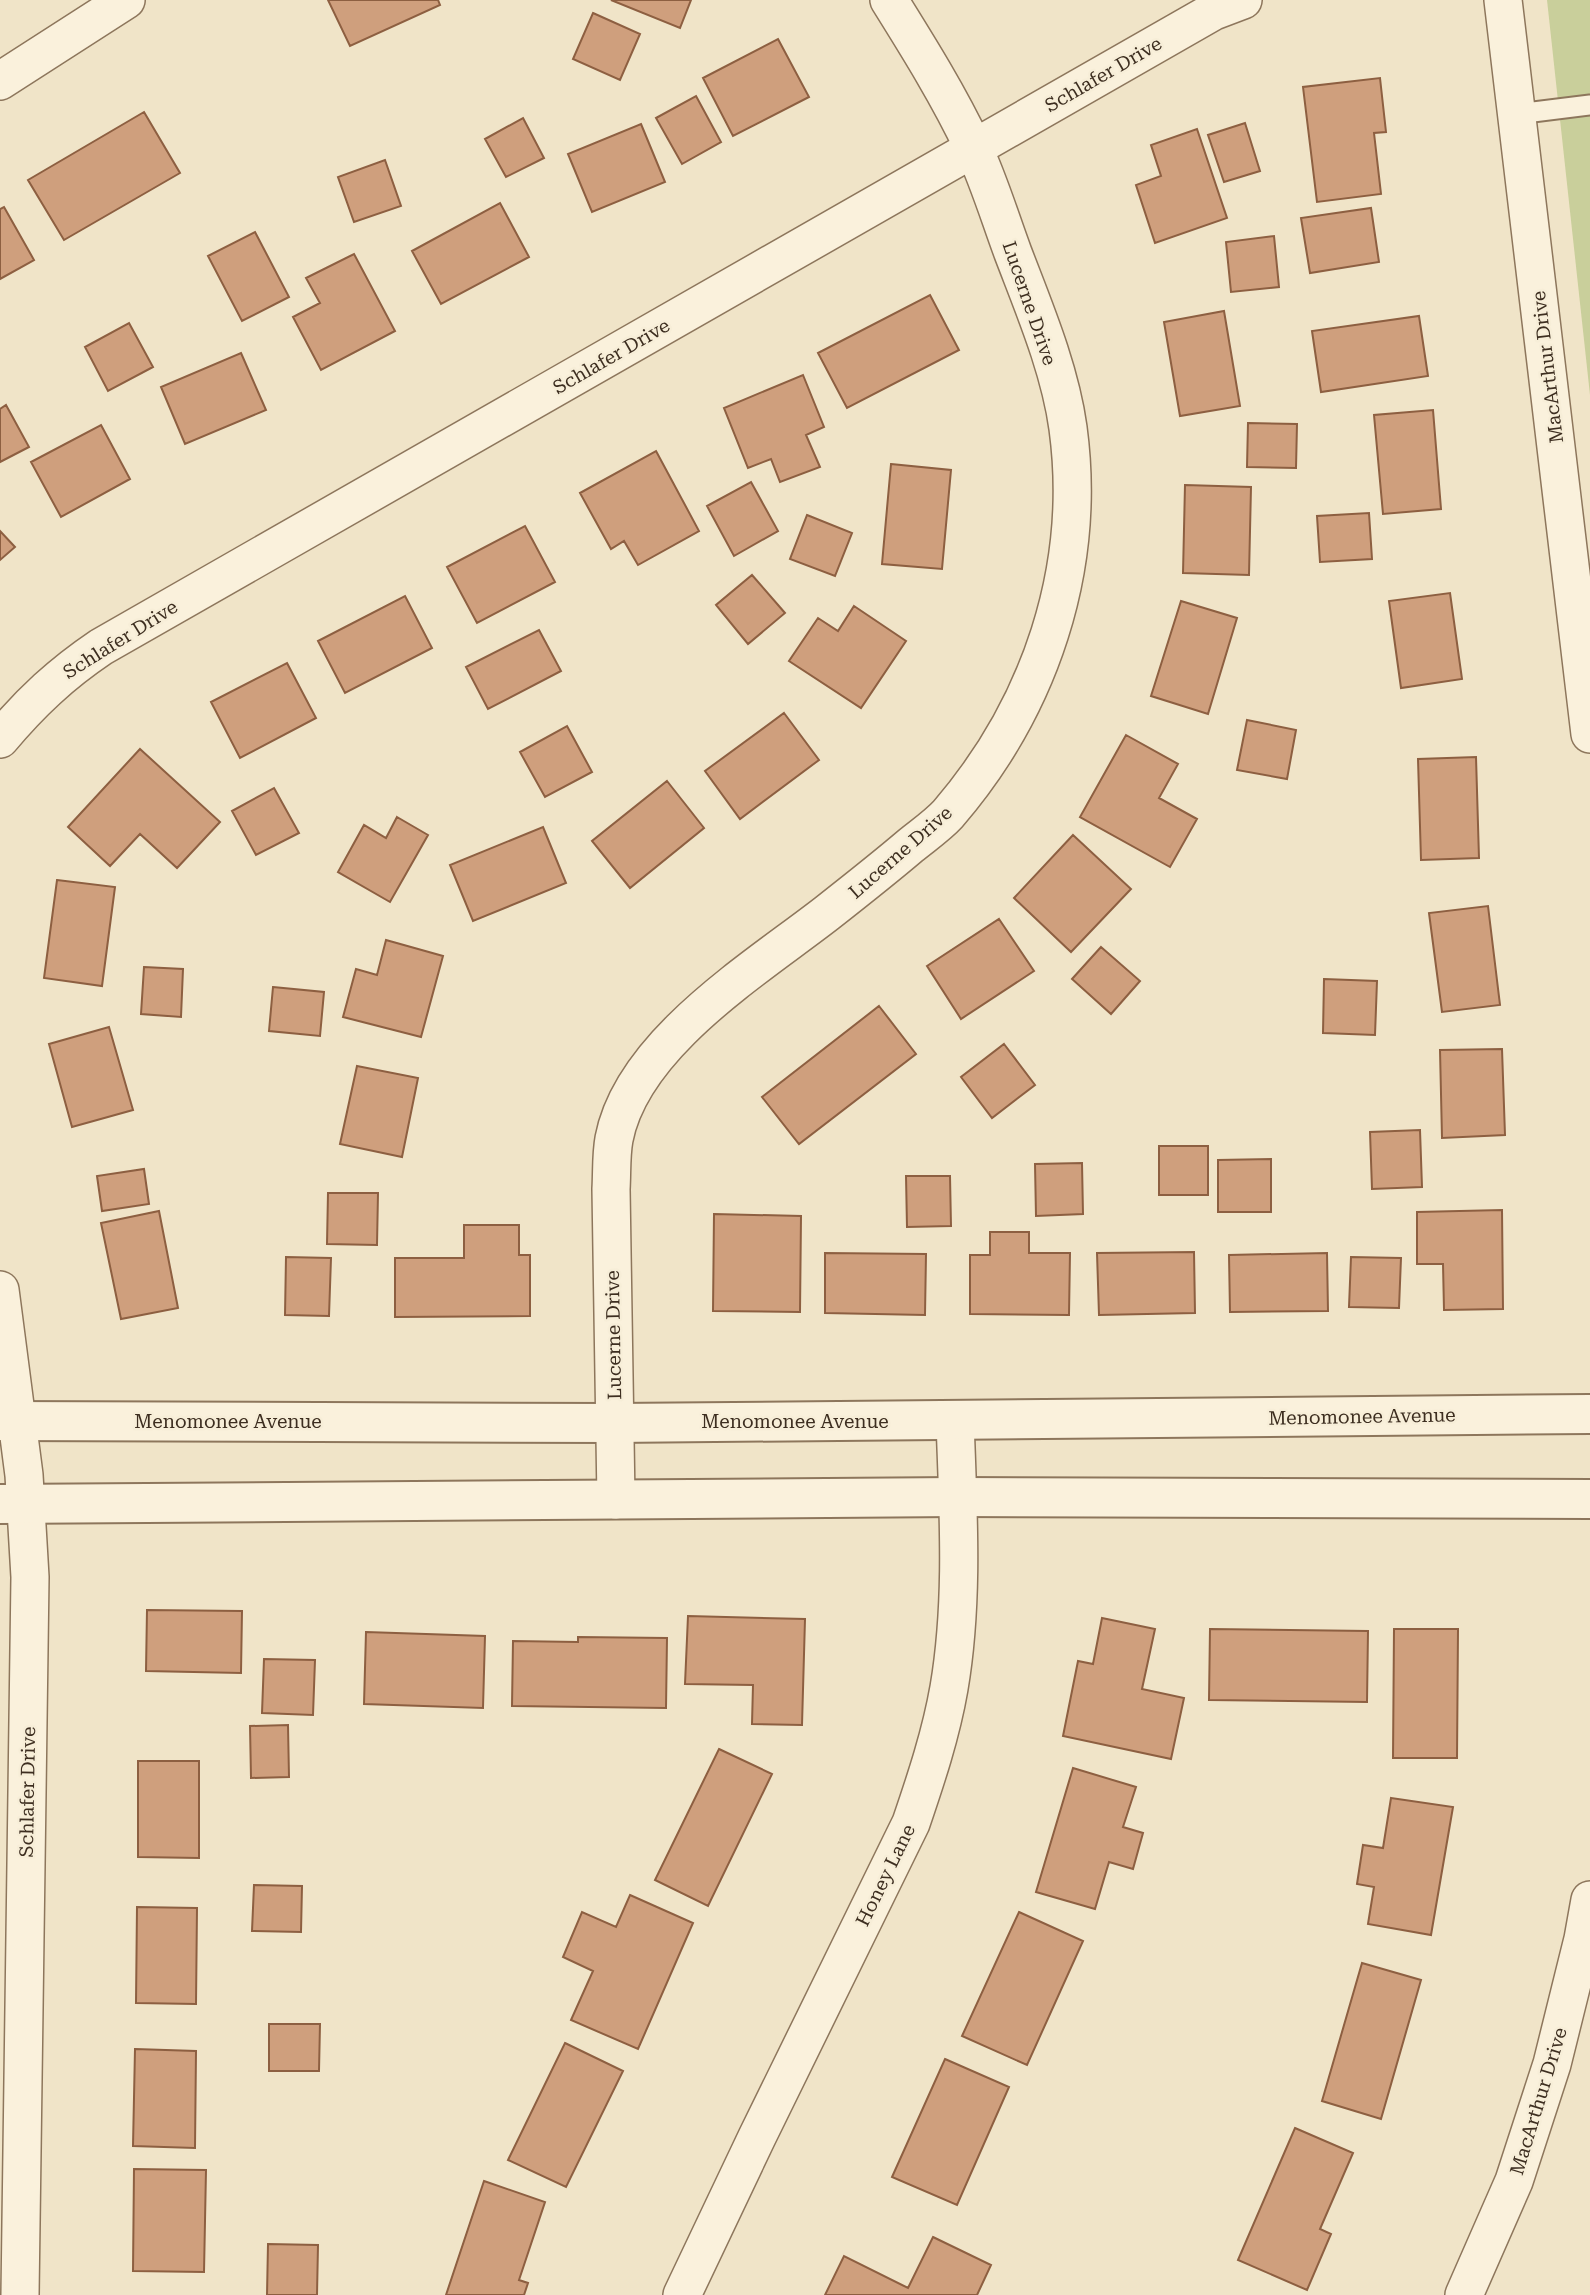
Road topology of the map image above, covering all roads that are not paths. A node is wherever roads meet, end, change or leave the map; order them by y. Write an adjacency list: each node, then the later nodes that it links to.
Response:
1 (126, 0): 5 (street)
2 (889, 0): 8 (street, Lucerne Drive)
3 (1242, 0): 8 (street, Schlafer Drive)
4 (1503, 0): 7 (street, MacArthur Drive)
5 (0, 81)
6 (1590, 105): 7 (lane)
7 (1517, 114): 9 (street, MacArthur Drive)
8 (974, 149): 10 (street, Schlafer Drive); 15 (street, Lucerne Drive)
9 (1590, 734)
10 (0, 739)
11 (0, 1290): 13 (street, Schlafer Drive)
12 (1590, 1414): 14 (street, Menomonee Avenue)
13 (8, 1420): 15 (street, Menomonee Avenue); 19 (street, Schlafer Drive)
14 (955, 1420): 15 (street, Menomonee Avenue); 16 (street, Honey Lane)
15 (615, 1423): 18 (street, Lucerne Drive)
16 (957, 1497): 17 (street); 18 (street); 22 (street, Honey Lane)
17 (1590, 1499)
18 (616, 1500): 19 (street)
19 (13, 1504): 21 (street, Schlafer Drive)
20 (1590, 1900): 23 (street, MacArthur Drive)
21 (20, 2295)
22 (682, 2295)
23 (1464, 2295)

